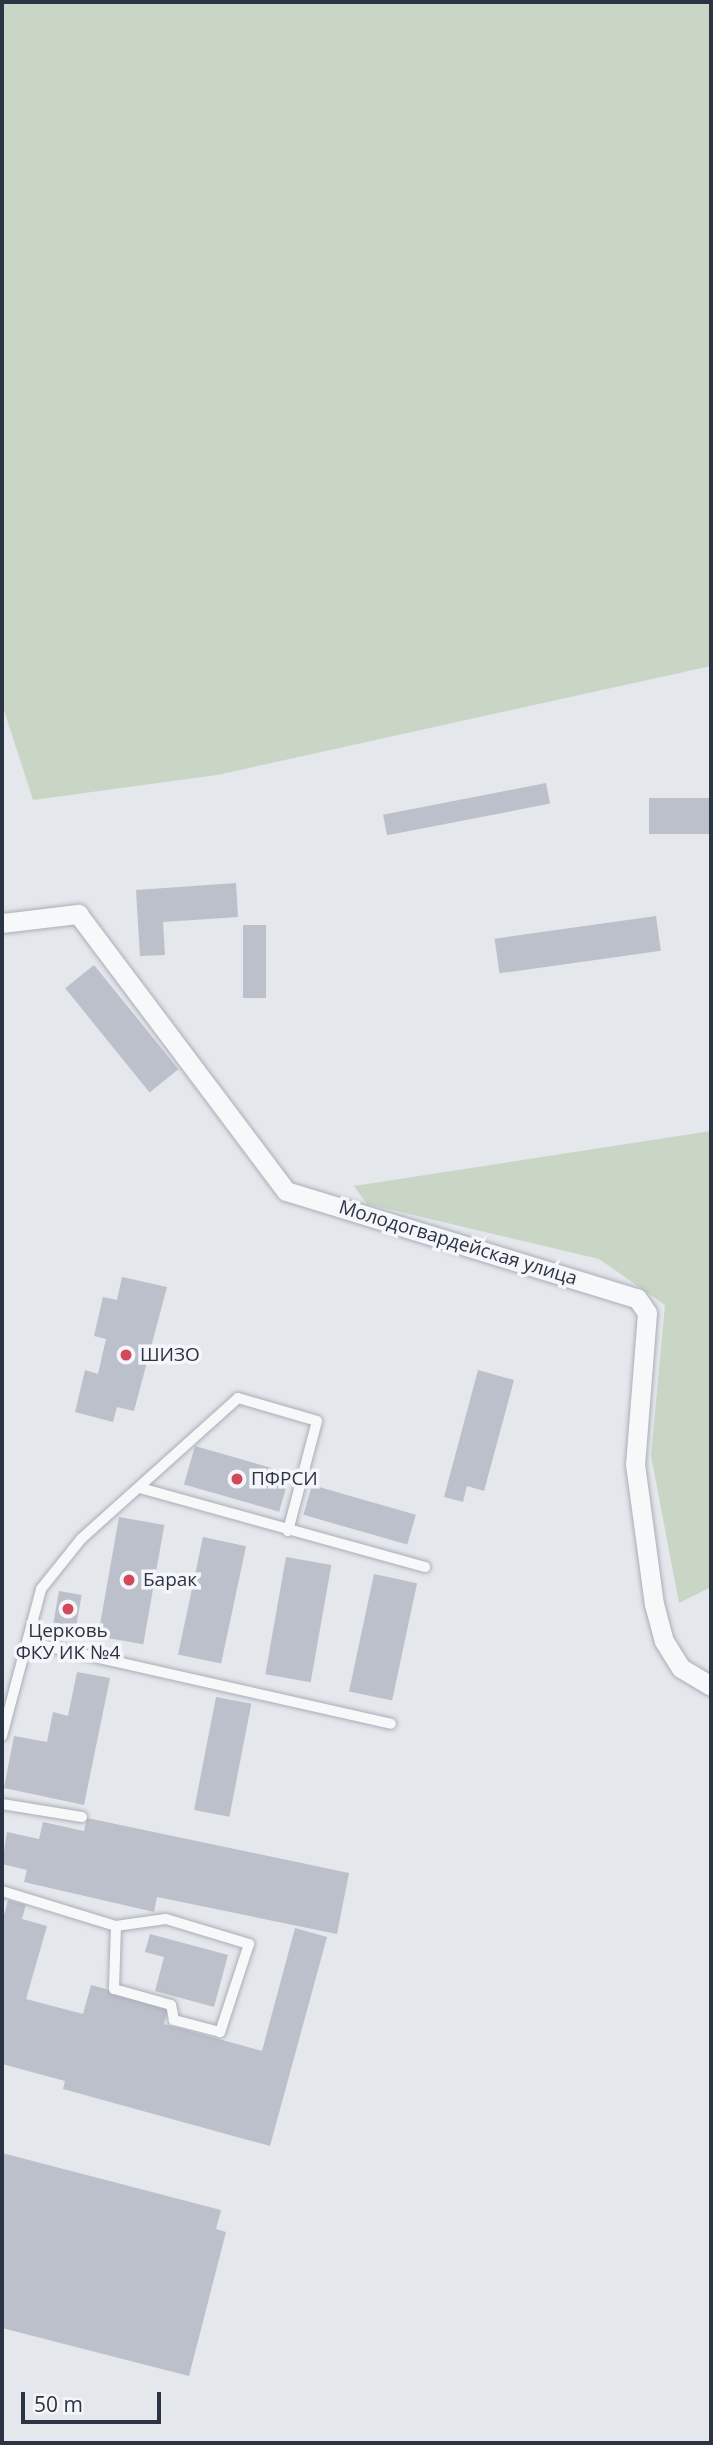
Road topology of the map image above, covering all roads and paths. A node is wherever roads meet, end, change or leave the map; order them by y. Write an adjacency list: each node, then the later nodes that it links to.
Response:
1 (2, 923): 6 (street, Молодогвардейская улица)
2 (140, 1488): 3 (lane); 3 (lane); 5 (lane)
3 (288, 1531): 4 (lane)
4 (425, 1567)
5 (28, 1642): 7 (lane); 8 (lane)
6 (711, 1686)
7 (391, 1724)
8 (2, 1736)
9 (2, 1804): 10 (lane)
10 (82, 1817)
11 (2, 1891): 12 (lane)
12 (116, 1926): 12 (lane)

